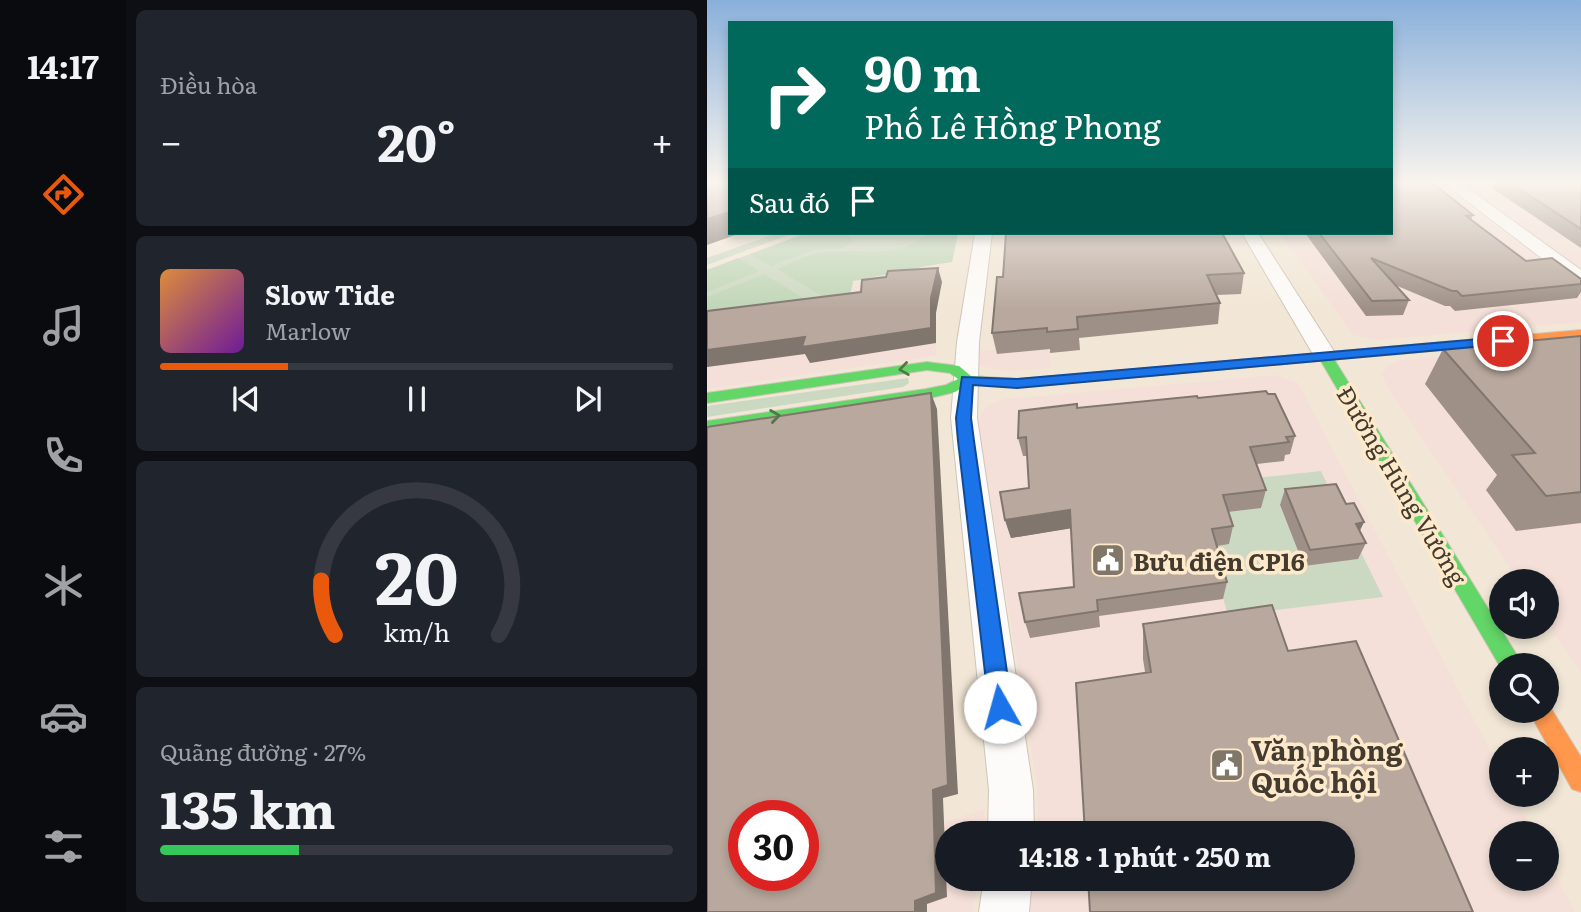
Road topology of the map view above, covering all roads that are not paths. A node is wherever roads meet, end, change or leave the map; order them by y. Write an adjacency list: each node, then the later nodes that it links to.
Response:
1 (1506, 224): 4 (street)
2 (983, 235): 7 (street)
3 (1251, 235): 6 (street, Đường Hùng Vương)
4 (1581, 279)
5 (1581, 334): 6 (street)
6 (1325, 356): 7 (street); 10 (street, Đường Hùng Vương)
7 (967, 380): 8 (street, one-way to 8); 9 (street, one-way to 7); 13 (street)
8 (707, 398)
9 (707, 426)
10 (1505, 653)
11 (1547, 723): 12 (street)
12 (1581, 780)
13 (1011, 821)
14 (1006, 891): 15 (street)
15 (1004, 912)

